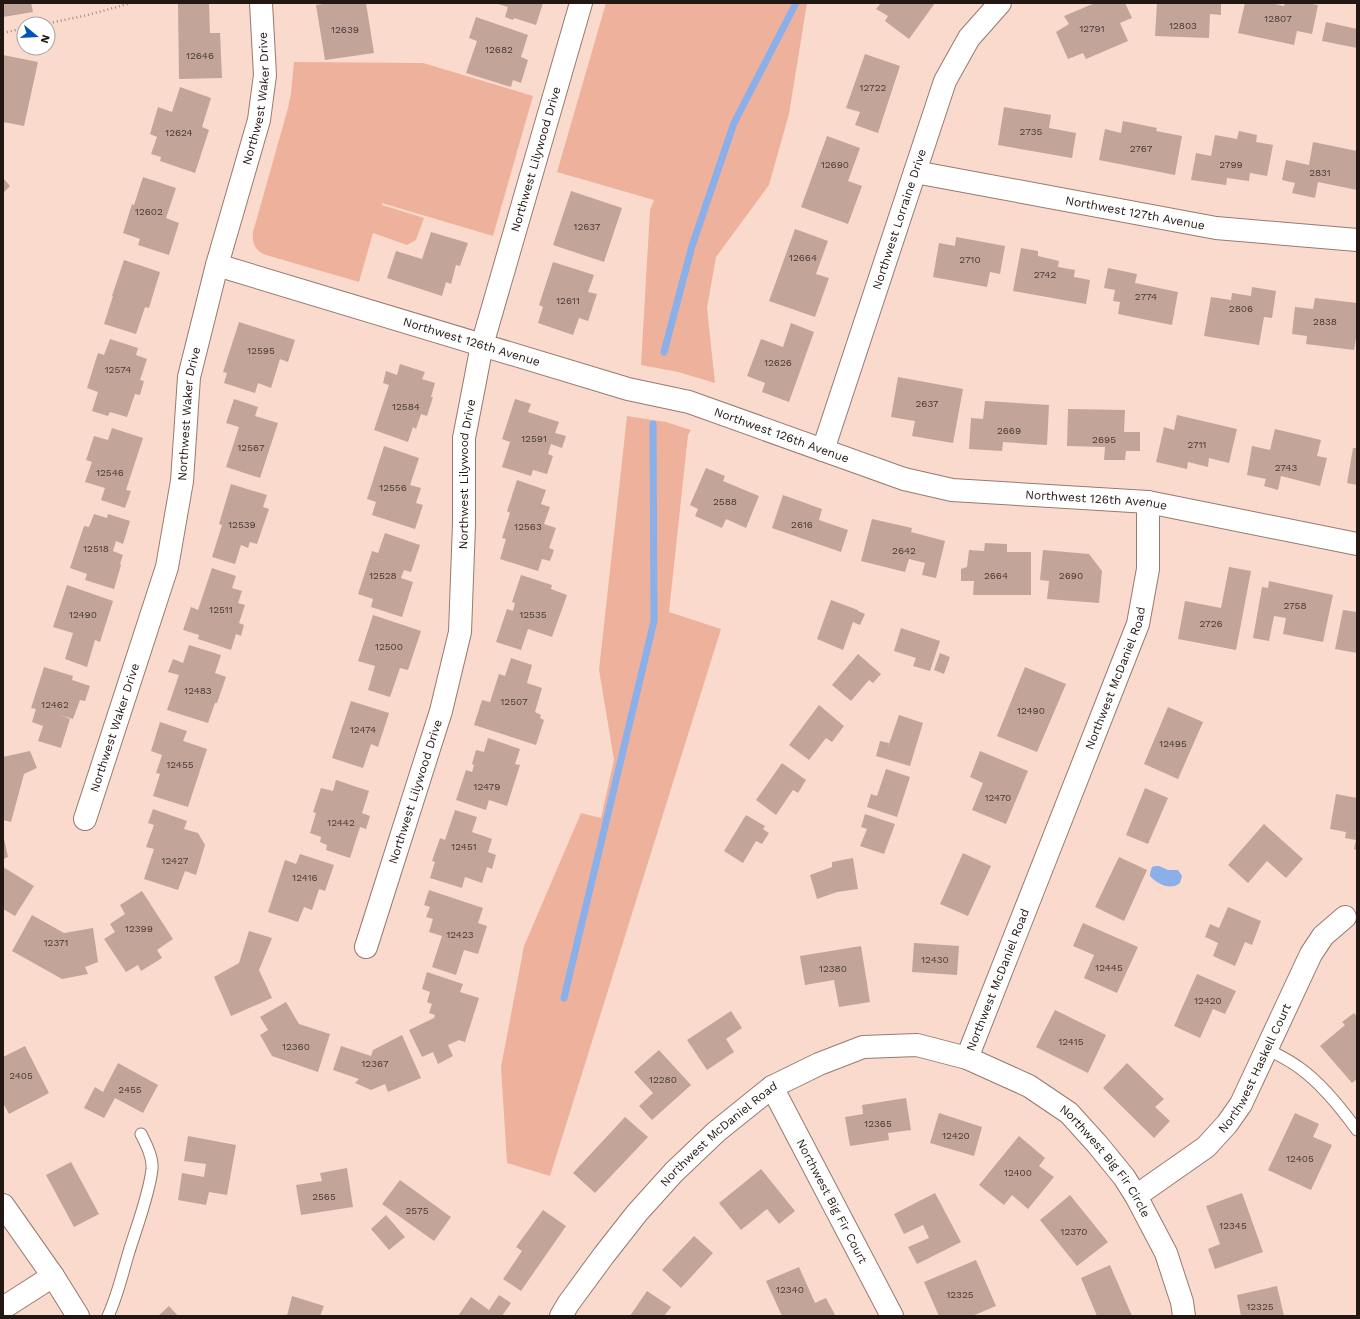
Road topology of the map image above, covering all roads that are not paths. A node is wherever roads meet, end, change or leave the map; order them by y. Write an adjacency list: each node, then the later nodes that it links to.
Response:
1 (261, 3): 6 (street, Northwest Waker Drive)
2 (581, 3): 7 (street, Northwest Lilywood Drive)
3 (1000, 3): 4 (street, Northwest Lorraine Drive)
4 (915, 172): 5 (street, Northwest 127th Avenue); 8 (street, Northwest Lorraine Drive)
5 (1357, 240)
6 (217, 265): 7 (street, Northwest 126th Avenue); 11 (street, Northwest Waker Drive)
7 (482, 345): 8 (street, Northwest 126th Avenue); 13 (street, Northwest Lilywood Drive)
8 (823, 450): 9 (street, Northwest 126th Avenue)
9 (1148, 502): 10 (street, Northwest 126th Avenue); 15 (street, Northwest McDaniel Road)
10 (1357, 544)
11 (85, 820)
12 (1345, 917): 14 (street, Northwest Haskell Court)
13 (366, 947)
14 (1267, 1049): 17 (lane); 19 (street, Northwest Haskell Court)
15 (968, 1058): 16 (street, Northwest McDaniel Road); 19 (street, Northwest Big Fir Circle)
16 (772, 1087): 25 (street, Northwest McDaniel Road); 26 (street, Northwest Big Fir Court)
17 (1357, 1130)
18 (141, 1134): 24 (lane)
19 (1136, 1196): 27 (street, Northwest Big Fir Circle)
20 (3, 1204): 21 (street)
21 (53, 1276): 22 (street); 23 (street)
22 (3, 1308)
23 (78, 1316)
24 (108, 1316)
25 (561, 1316)
26 (892, 1316)
27 (1184, 1316)

